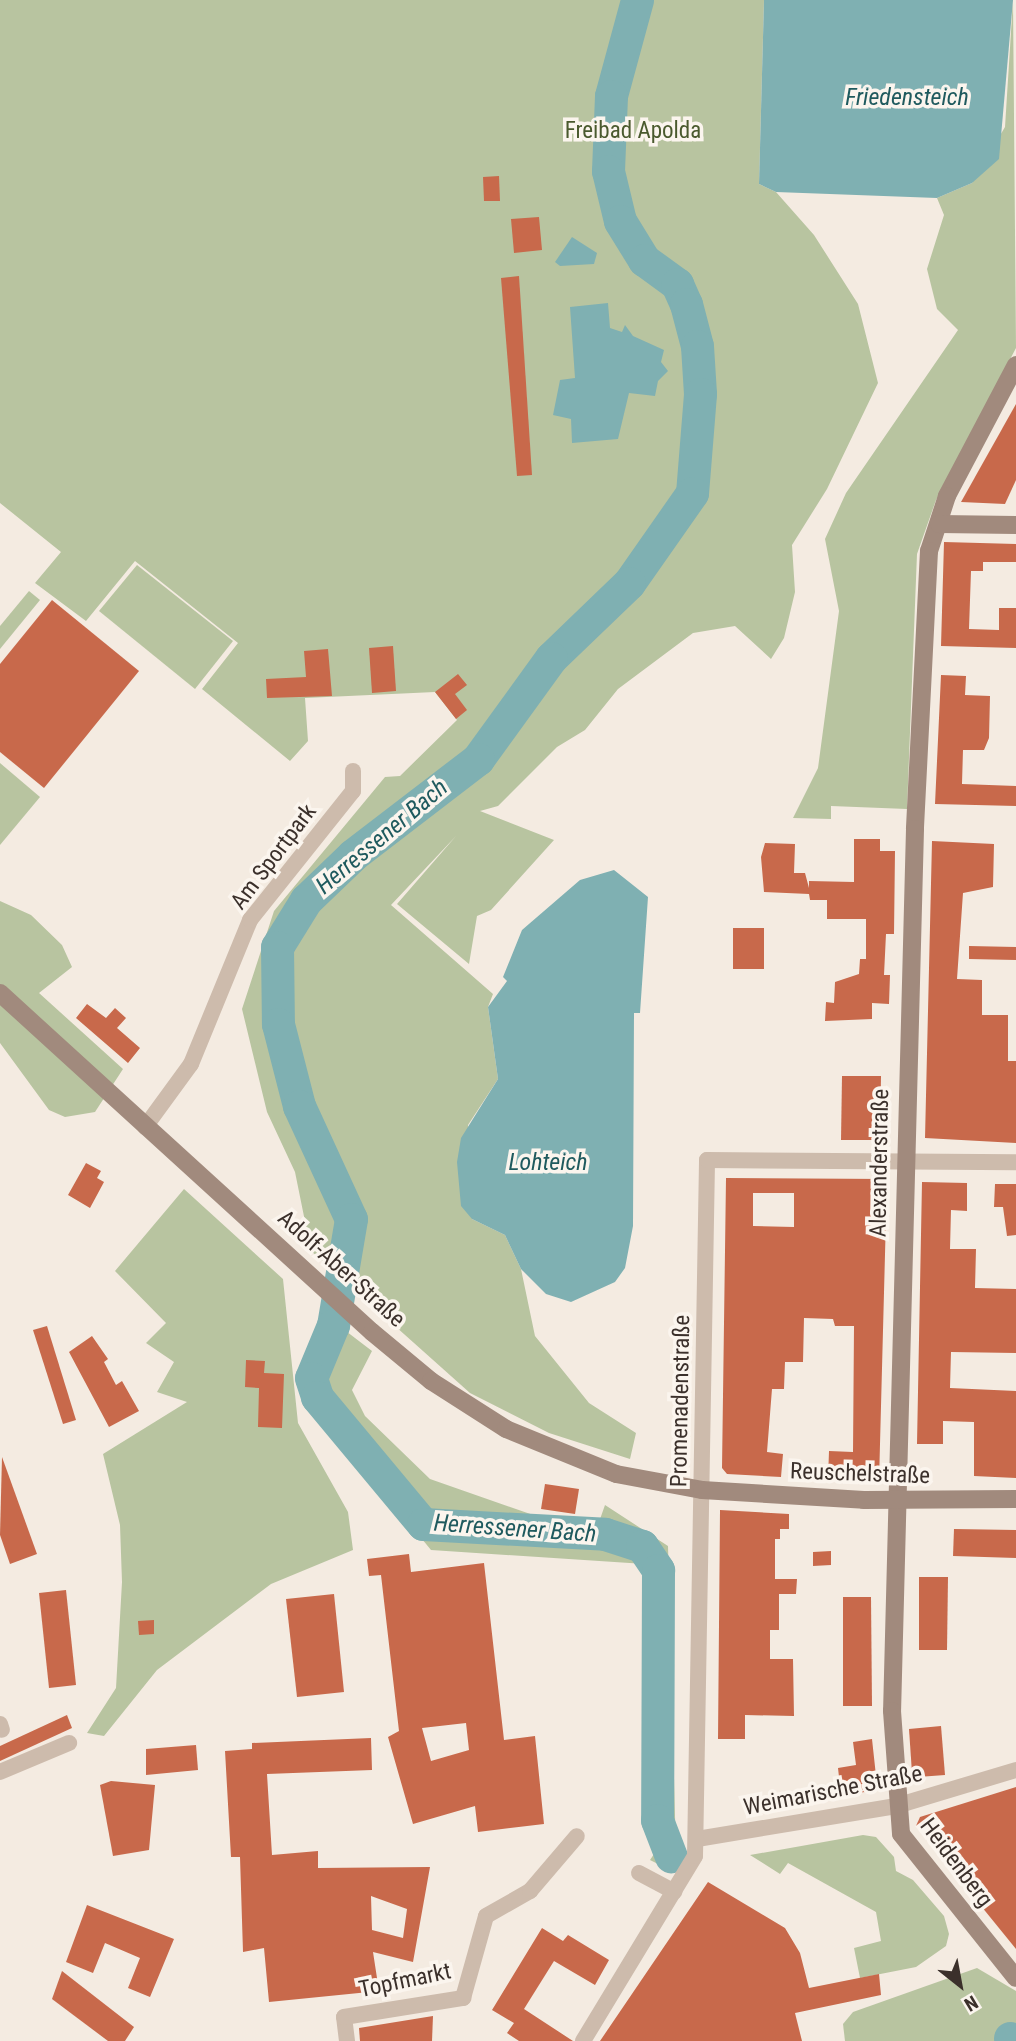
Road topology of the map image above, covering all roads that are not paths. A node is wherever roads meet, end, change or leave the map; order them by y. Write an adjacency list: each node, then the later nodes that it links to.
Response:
1 (1016, 365): 2 (main road, Alexanderstraße)
2 (939, 524): 3 (main road); 7 (main road, Alexanderstraße)
3 (1016, 524)
4 (353, 771): 6 (street, Am Sportpark)
5 (0, 993): 6 (main road, Adolf-Aber-Straße)
6 (145, 1126): 9 (main road, Adolf-Aber-Straße)
7 (904, 1162): 8 (street); 9 (street, Promenadenstraße); 11 (main road, Alexanderstraße)
8 (1016, 1162)
9 (702, 1490): 11 (main road, Reuschelstraße); 17 (street, Promenadenstraße)
10 (1016, 1499): 11 (main road, Reuschelstraße)
11 (900, 1501): 15 (main road, Alexanderstraße)
12 (69, 1743): 14 (street)
13 (1016, 1770): 15 (street, Weimarische Straße)
14 (0, 1772)
15 (896, 1806): 17 (street, Weimarische Straße); 20 (main road, Heidenberg)
16 (577, 1836): 21 (street, Topfmarkt)
17 (697, 1839): 19 (street, Promenadenstraße)
18 (639, 1873): 19 (street)
19 (674, 1892): 22 (street, Promenadenstraße)
20 (1016, 1978)
21 (347, 2041)
22 (583, 2041)

